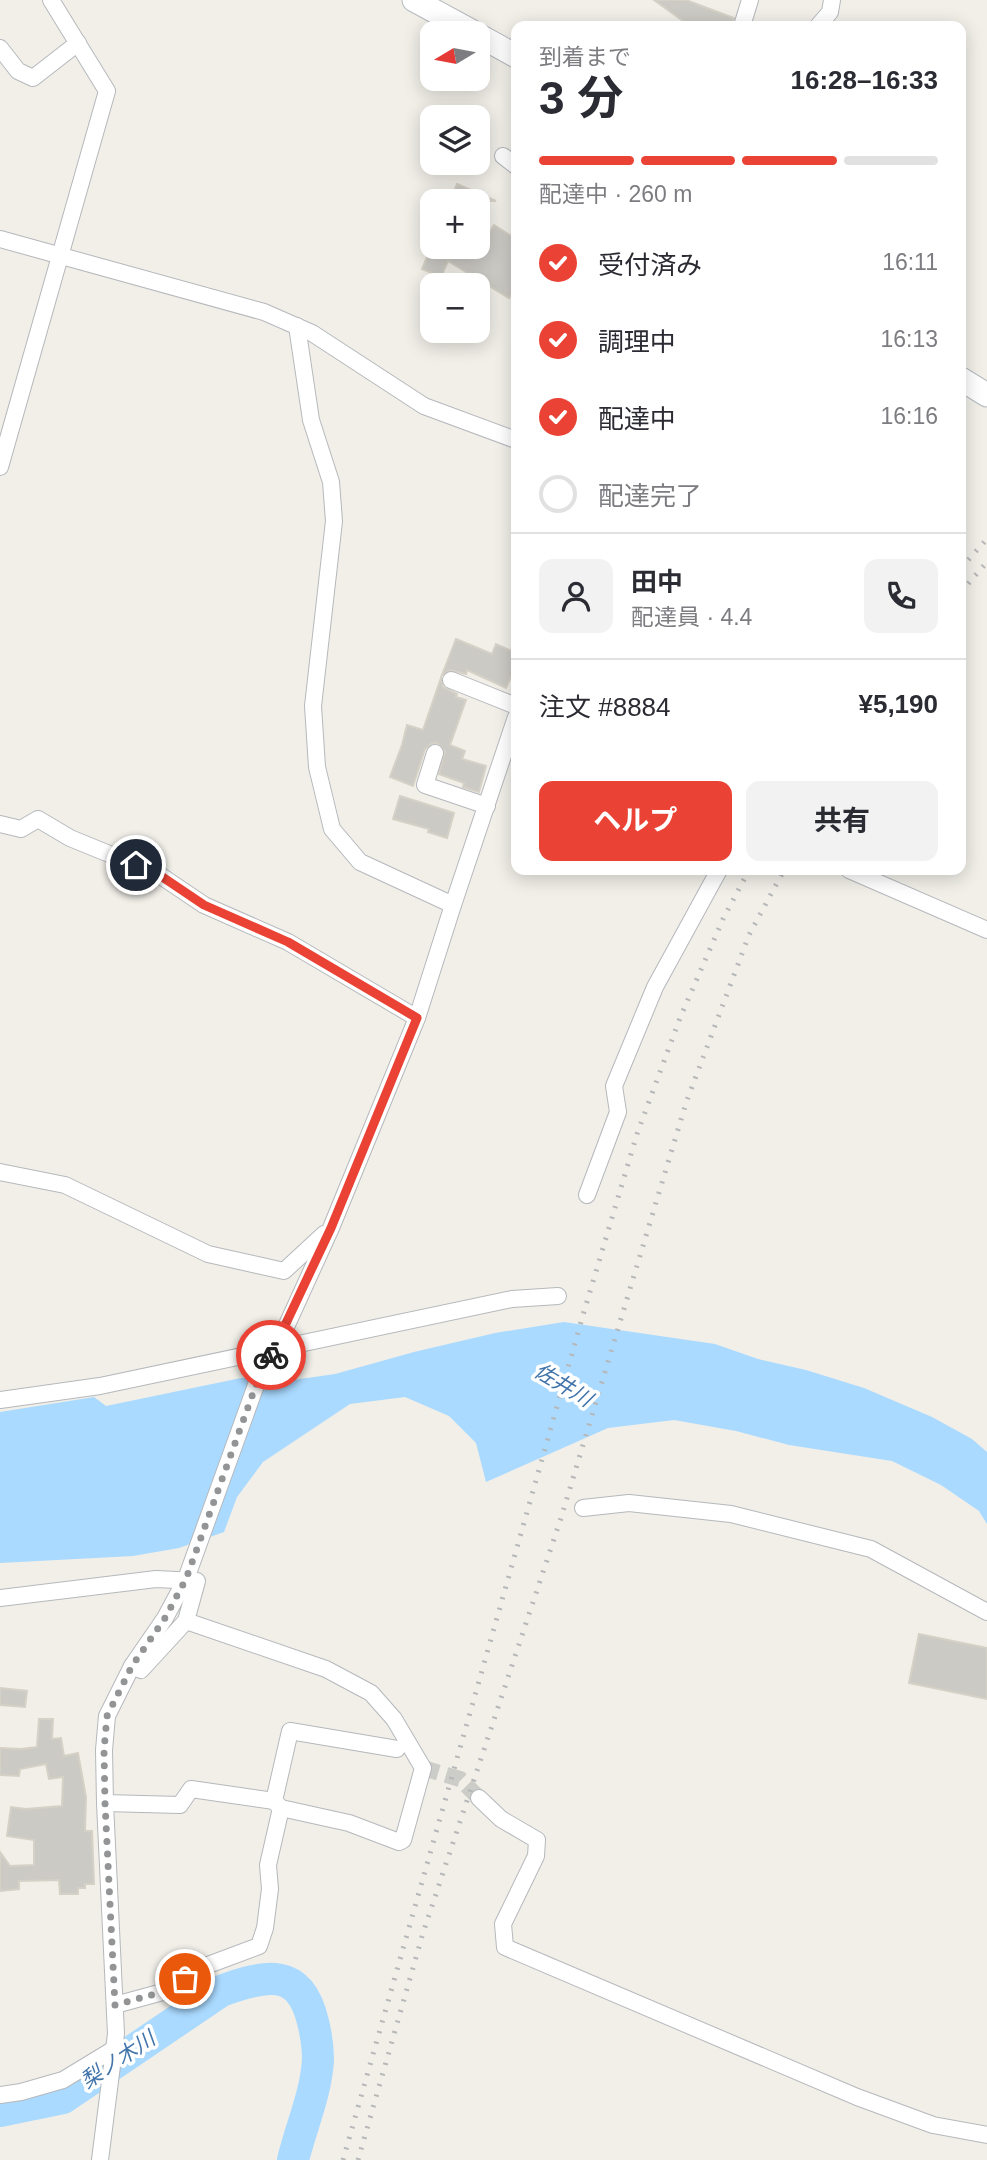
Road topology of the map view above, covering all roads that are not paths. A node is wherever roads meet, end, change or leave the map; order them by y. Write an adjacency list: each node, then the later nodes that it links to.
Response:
1 (51, 0): 9 (street)
2 (414, 0): 5 (main road)
3 (750, 0): 6 (street)
4 (832, 0): 7 (street)
5 (452, 21)
6 (744, 21)
7 (822, 21)
8 (490, 42): 11 (main road)
9 (78, 43): 10 (street); 13 (street)
10 (0, 48)
11 (511, 53)
12 (0, 239): 13 (street)
13 (59, 256): 14 (street); 18 (street)
14 (297, 326): 17 (street); 27 (street)
15 (966, 382): 16 (main road)
16 (987, 395)
17 (511, 438)
18 (0, 467)
19 (451, 680): 20 (street)
20 (511, 704)
21 (511, 746): 23 (street)
22 (436, 753): 23 (street)
23 (486, 806): 27 (street)
24 (0, 824): 29 (street)
25 (716, 875): 31 (street)
26 (860, 875): 28 (street)
27 (453, 905): 29 (street)
28 (987, 930)
29 (417, 1018): 32 (street)
30 (0, 1171): 32 (street)
31 (587, 1195)
32 (331, 1228): 34 (street)
33 (558, 1296): 34 (street)
34 (275, 1351): 35 (street); 37 (street)
35 (0, 1400)
36 (583, 1508): 39 (street)
37 (186, 1579): 38 (street); 40 (street); 41 (street)
38 (0, 1598)
39 (987, 1612)
40 (186, 1621): 41 (street); 45 (street)
41 (132, 1666): 44 (street)
42 (397, 1749): 45 (street)
43 (479, 1798): 49 (street)
44 (105, 1803): 45 (street); 46 (street)
45 (278, 1805): 46 (street)
46 (115, 2005): 47 (street)
47 (114, 2049): 48 (street); 50 (street)
48 (0, 2095)
49 (987, 2135)
50 (100, 2160)

